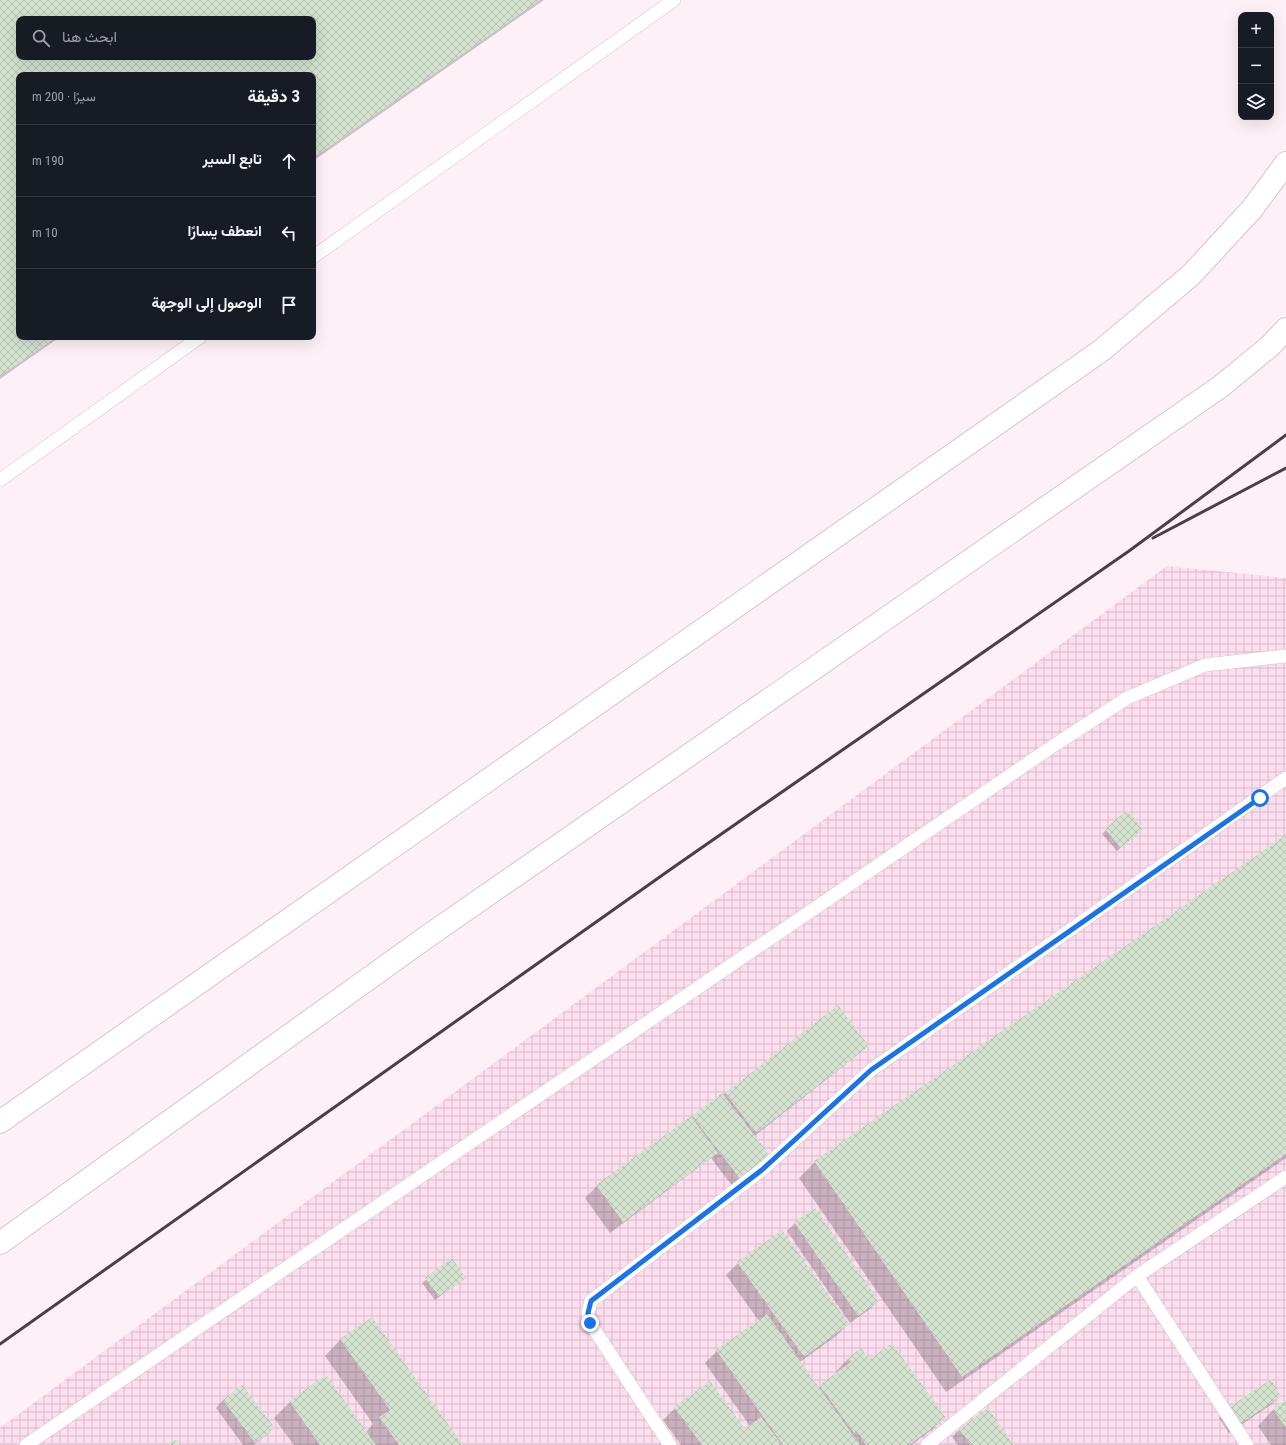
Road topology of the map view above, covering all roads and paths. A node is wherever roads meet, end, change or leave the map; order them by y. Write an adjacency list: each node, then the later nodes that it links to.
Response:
1 (674, 0): 3 (lane)
2 (1286, 163): 9 (street)
3 (316, 255)
4 (1286, 329): 11 (street)
5 (196, 340): 6 (lane)
6 (0, 480)
7 (1286, 656): 13 (lane)
8 (1286, 778): 14 (lane)
9 (0, 1122)
10 (1286, 1178): 12 (lane)
11 (0, 1243)
12 (1137, 1276): 15 (lane); 16 (lane)
13 (26, 1445)
14 (670, 1445)
15 (927, 1445)
16 (1247, 1445)

